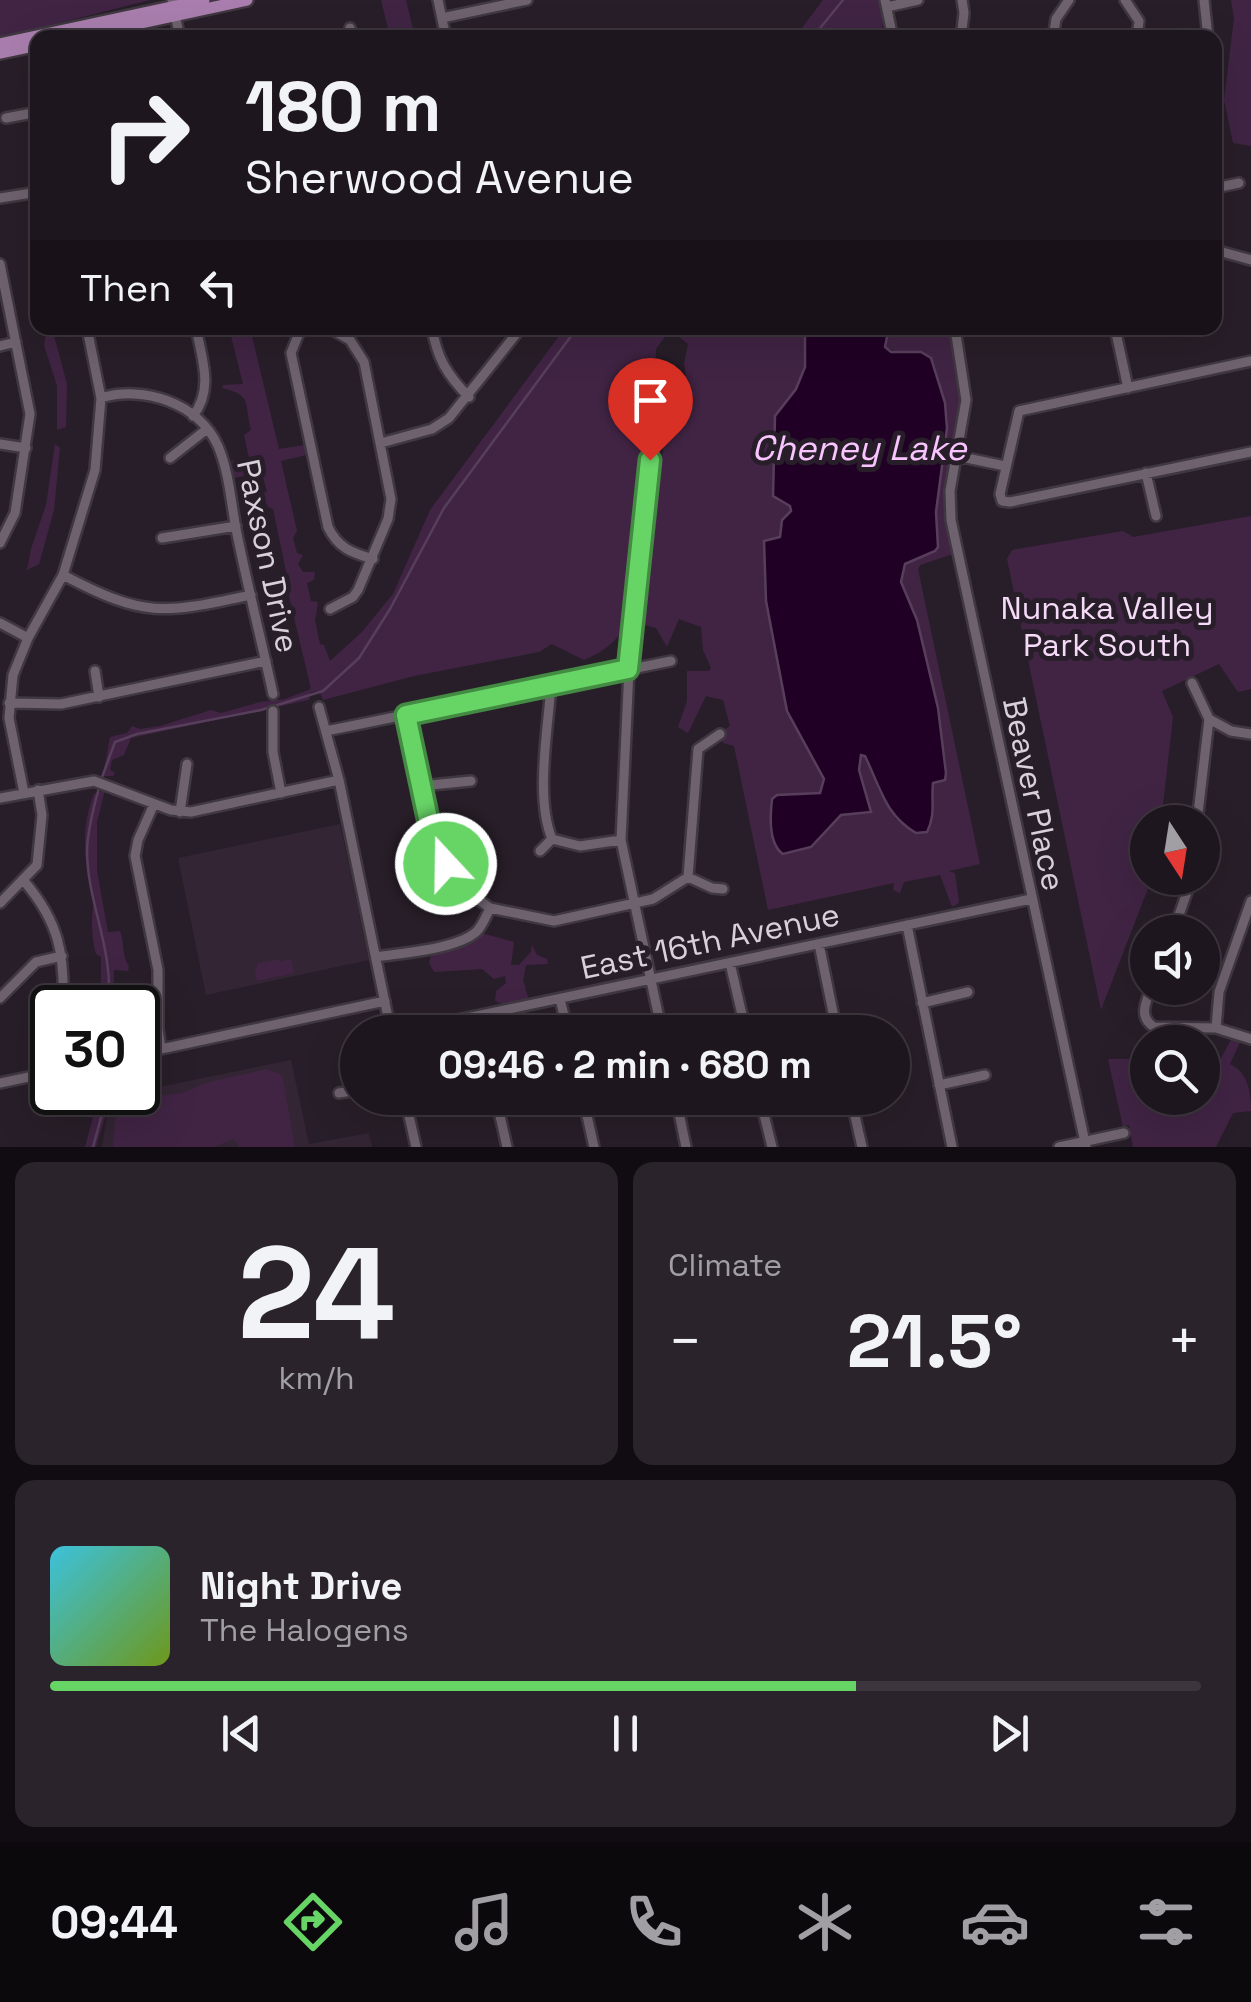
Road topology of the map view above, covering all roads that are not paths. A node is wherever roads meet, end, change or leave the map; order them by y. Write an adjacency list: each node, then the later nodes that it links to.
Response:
1 (204, 0): 11 (main road)
2 (247, 0): 11 (main road)
3 (438, 0): 12 (street)
4 (528, 0): 12 (street)
5 (918, 0): 10 (street)
6 (962, 0): 17 (street)
7 (1068, 0): 18 (street)
8 (1125, 0): 19 (street)
9 (1204, 0): 20 (street)
10 (886, 3): 16 (street)
11 (174, 7): 13 (main road); 14 (main road)
12 (442, 18): 15 (street)
13 (66, 30)
14 (98, 30)
15 (444, 30)
16 (891, 30)
17 (962, 30)
18 (1054, 30)
19 (1138, 30)
20 (1207, 30)
21 (30, 38): 22 (main road)
22 (0, 44)
23 (30, 47): 24 (main road)
24 (0, 54)
25 (30, 114): 26 (street)
26 (6, 118)
27 (1240, 183): 28 (street)
28 (1222, 187)
29 (30, 193): 30 (street)
30 (0, 198)
31 (1222, 252): 32 (street)
32 (1251, 260)
33 (0, 265): 44 (street)
34 (88, 335): 49 (street)
35 (197, 335): 50 (street)
36 (298, 335): 65 (street)
37 (341, 335): 43 (street)
38 (353, 335): 43 (street)
39 (433, 335): 48 (street)
40 (516, 335): 48 (street)
41 (956, 335): 57 (street, Beaver Place)
42 (1117, 335): 47 (street)
43 (350, 340): 53 (street)
44 (16, 342): 45 (street); 55 (street)
45 (0, 346)
46 (1251, 361): 47 (street)
47 (1128, 388): 59 (street)
48 (468, 397): 53 (street)
49 (101, 398): 50 (street, Paxson Drive); 66 (street)
50 (193, 416): 52 (street, Paxson Drive)
51 (654, 426): 73 (street)
52 (207, 429): 58 (street); 62 (street, Paxson Drive)
53 (381, 443): 65 (street)
54 (0, 444): 55 (street)
55 (26, 448): 63 (street)
56 (1251, 452): 60 (street)
57 (957, 456): 59 (street); 106 (street, Beaver Place)
58 (170, 458)
59 (1005, 466): 60 (street)
60 (1146, 473): 61 (street)
61 (1156, 516)
62 (236, 526): 64 (street); 67 (street, Paxson Drive)
63 (1, 538)
64 (162, 538)
65 (373, 558): 68 (street)
66 (64, 574): 67 (street); 70 (street)
67 (251, 595): 72 (street, Paxson Drive)
68 (330, 608)
69 (0, 623): 70 (street)
70 (28, 638): 79 (street)
71 (671, 661): 73 (street)
72 (266, 662): 77 (street, Paxson Drive); 78 (street)
73 (628, 669): 76 (street); 99 (street)
74 (95, 671): 78 (street)
75 (1192, 683): 83 (street)
76 (552, 685): 82 (street); 98 (street)
77 (272, 694)
78 (99, 697): 79 (street)
79 (9, 702): 93 (street)
80 (319, 707): 84 (street)
81 (273, 710): 92 (street)
82 (406, 715): 84 (street); 90 (street)
83 (1210, 719): 86 (street); 96 (street)
84 (326, 731): 88 (street)
85 (720, 734): 101 (street)
86 (1251, 734)
87 (187, 764): 97 (street)
88 (339, 780): 92 (street); 104 (street)
89 (471, 781): 90 (street)
90 (421, 786): 110 (street)
91 (38, 790): 93 (street); 95 (street); 103 (street)
92 (281, 792): 97 (street)
93 (24, 793): 94 (street)
94 (0, 798)
95 (154, 804): 97 (street); 132 (street)
96 (1199, 805)
97 (180, 812)
98 (552, 838): 99 (street); 100 (street)
99 (621, 840): 108 (street)
100 (540, 850)
101 (688, 877): 105 (street); 108 (street)
102 (373, 879): 104 (street)
103 (24, 880): 109 (street); 113 (street)
104 (360, 882): 114 (street)
105 (723, 888)
106 (1031, 899): 111 (street, East 16th Avenue); 144 (street, Beaver Place)
107 (1251, 901): 129 (street)
108 (633, 903): 110 (street); 116 (street)
109 (0, 904)
110 (490, 908): 114 (street)
111 (907, 926): 112 (street, East 16th Avenue); 122 (street)
112 (818, 944): 115 (street, East 16th Avenue); 128 (street)
113 (62, 956): 117 (street); 119 (street)
114 (376, 957): 121 (street)
115 (730, 963): 116 (street, East 16th Avenue); 127 (street)
116 (650, 980): 120 (street, East 16th Avenue); 126 (street)
117 (63, 985)
118 (968, 992): 122 (street)
119 (0, 998)
120 (560, 999): 124 (street, East 16th Avenue); 125 (street)
121 (385, 1001): 123 (street); 132 (street)
122 (922, 1003): 136 (street)
123 (388, 1015)
124 (484, 1015)
125 (564, 1015)
126 (658, 1015)
127 (742, 1015)
128 (834, 1015)
129 (1216, 1025)
130 (1220, 1029): 131 (street)
131 (1251, 1040)
132 (161, 1048)
133 (985, 1075): 136 (street)
134 (30, 1077): 135 (street)
135 (0, 1084)
136 (939, 1084): 151 (street)
137 (409, 1115): 145 (street)
138 (500, 1115): 146 (street)
139 (587, 1115): 147 (street)
140 (679, 1115): 148 (street)
141 (764, 1115): 149 (street)
142 (855, 1115): 150 (street)
143 (1124, 1133): 144 (street)
144 (1084, 1145): 152 (street)
145 (416, 1147)
146 (507, 1147)
147 (594, 1147)
148 (686, 1147)
149 (772, 1147)
150 (862, 1147)
151 (952, 1147)
152 (1059, 1147)

